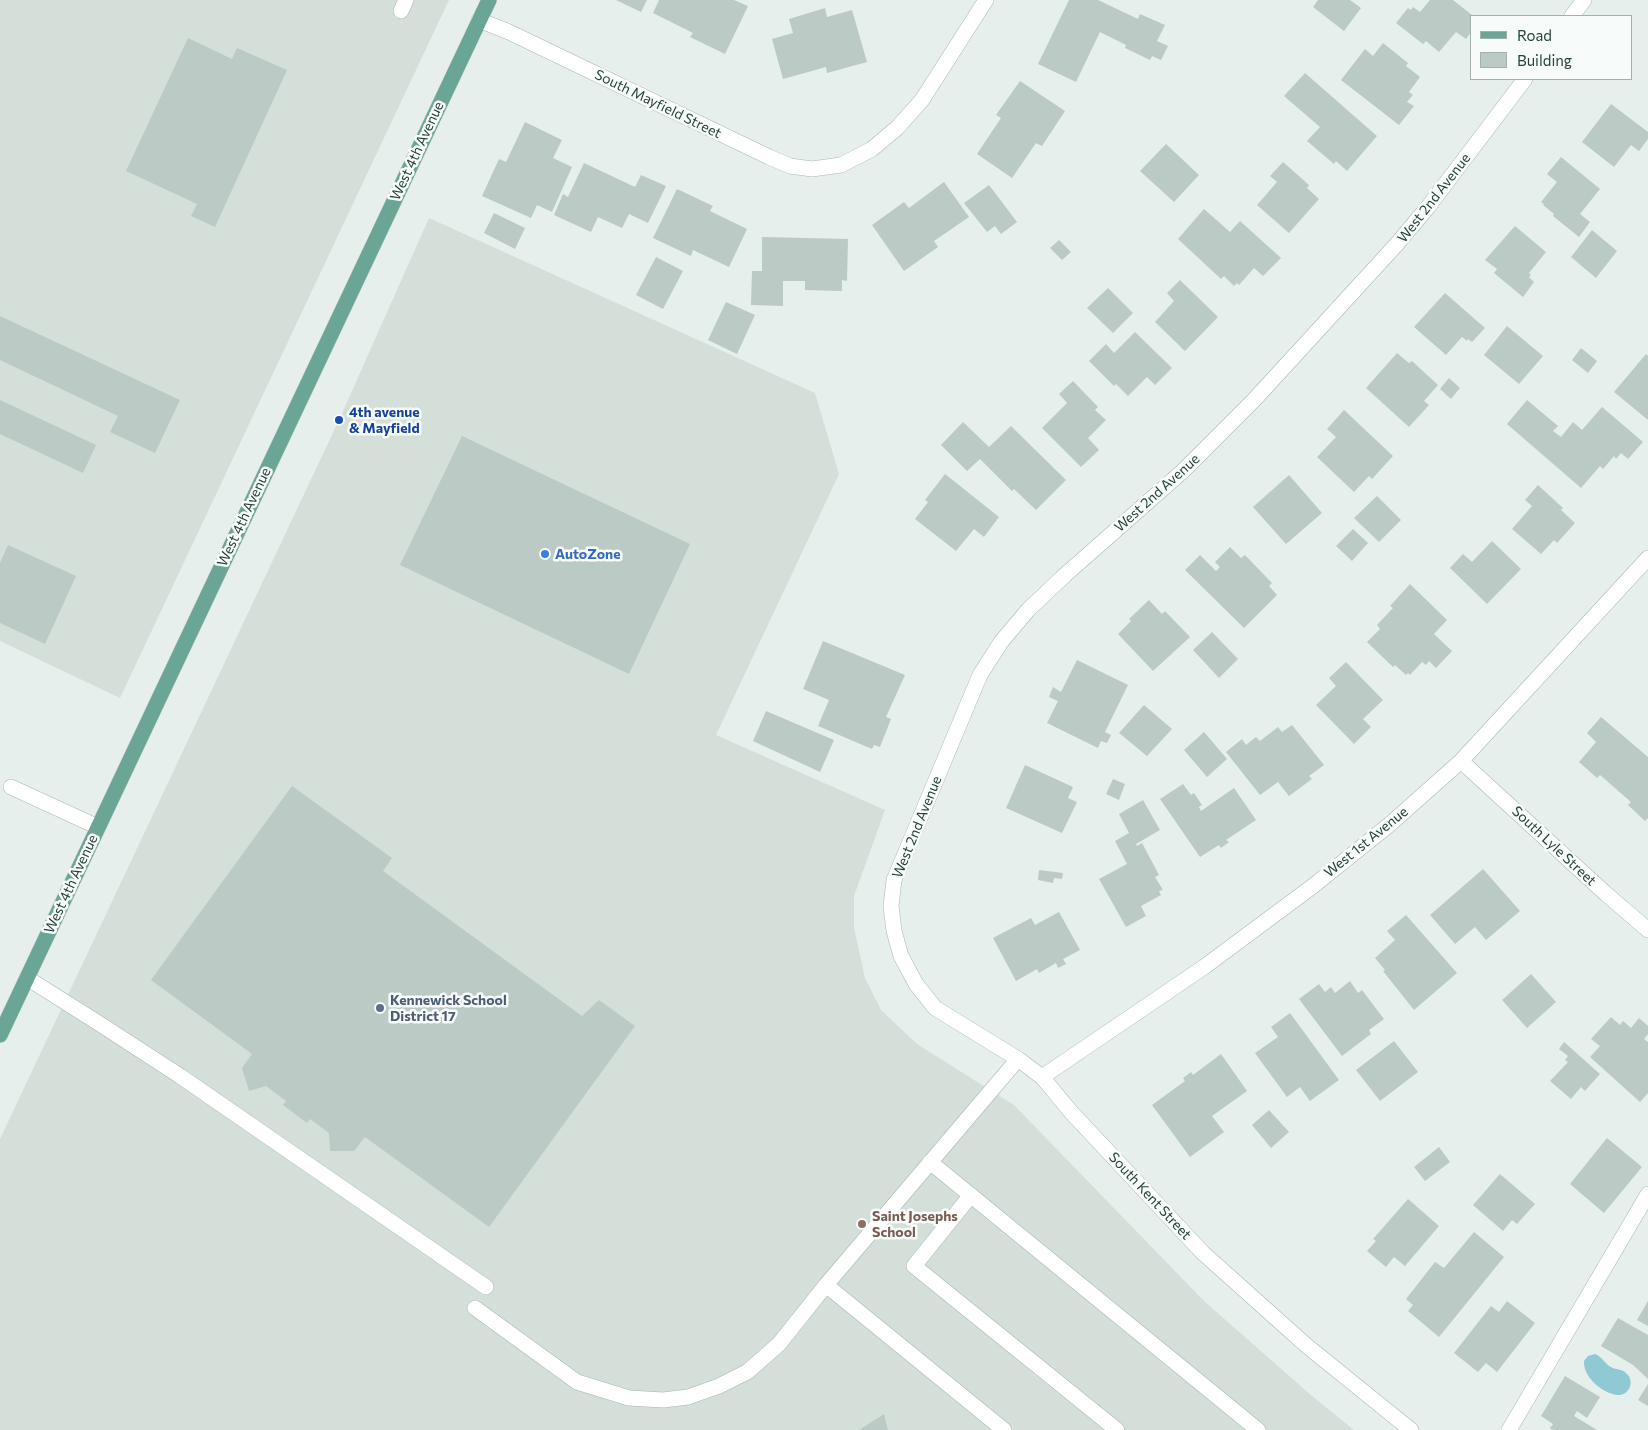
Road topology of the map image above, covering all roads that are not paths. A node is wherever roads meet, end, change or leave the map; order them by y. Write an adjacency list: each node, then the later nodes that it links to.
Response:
1 (489, 0): 5 (main road, West 4th Avenue)
2 (986, 0): 5 (street, South Mayfield Street)
3 (1584, 0): 4 (street)
4 (1573, 15)
5 (479, 20): 10 (main road, West 4th Avenue)
6 (1524, 80): 12 (street, West 2nd Avenue)
7 (1648, 558): 8 (street, West 1st Avenue)
8 (1462, 761): 11 (street, South Lyle Street); 16 (street, West 1st Avenue)
9 (11, 786): 10 (street)
10 (98, 827): 13 (main road, West 4th Avenue)
11 (1648, 930)
12 (901, 956): 15 (street, South Kent Street)
13 (27, 978): 14 (main road, West 4th Avenue); 21 (street)
14 (0, 1035)
15 (1018, 1060): 16 (street, South Kent Street); 17 (street)
16 (1042, 1077): 26 (street, South Kent Street)
17 (930, 1162): 19 (street); 20 (street)
18 (1648, 1194): 27 (street)
19 (970, 1195): 24 (street); 25 (street)
20 (826, 1285): 22 (street); 23 (street)
21 (486, 1287)
22 (475, 1308)
23 (1004, 1430)
24 (1117, 1430)
25 (1258, 1430)
26 (1411, 1430)
27 (1509, 1430)

